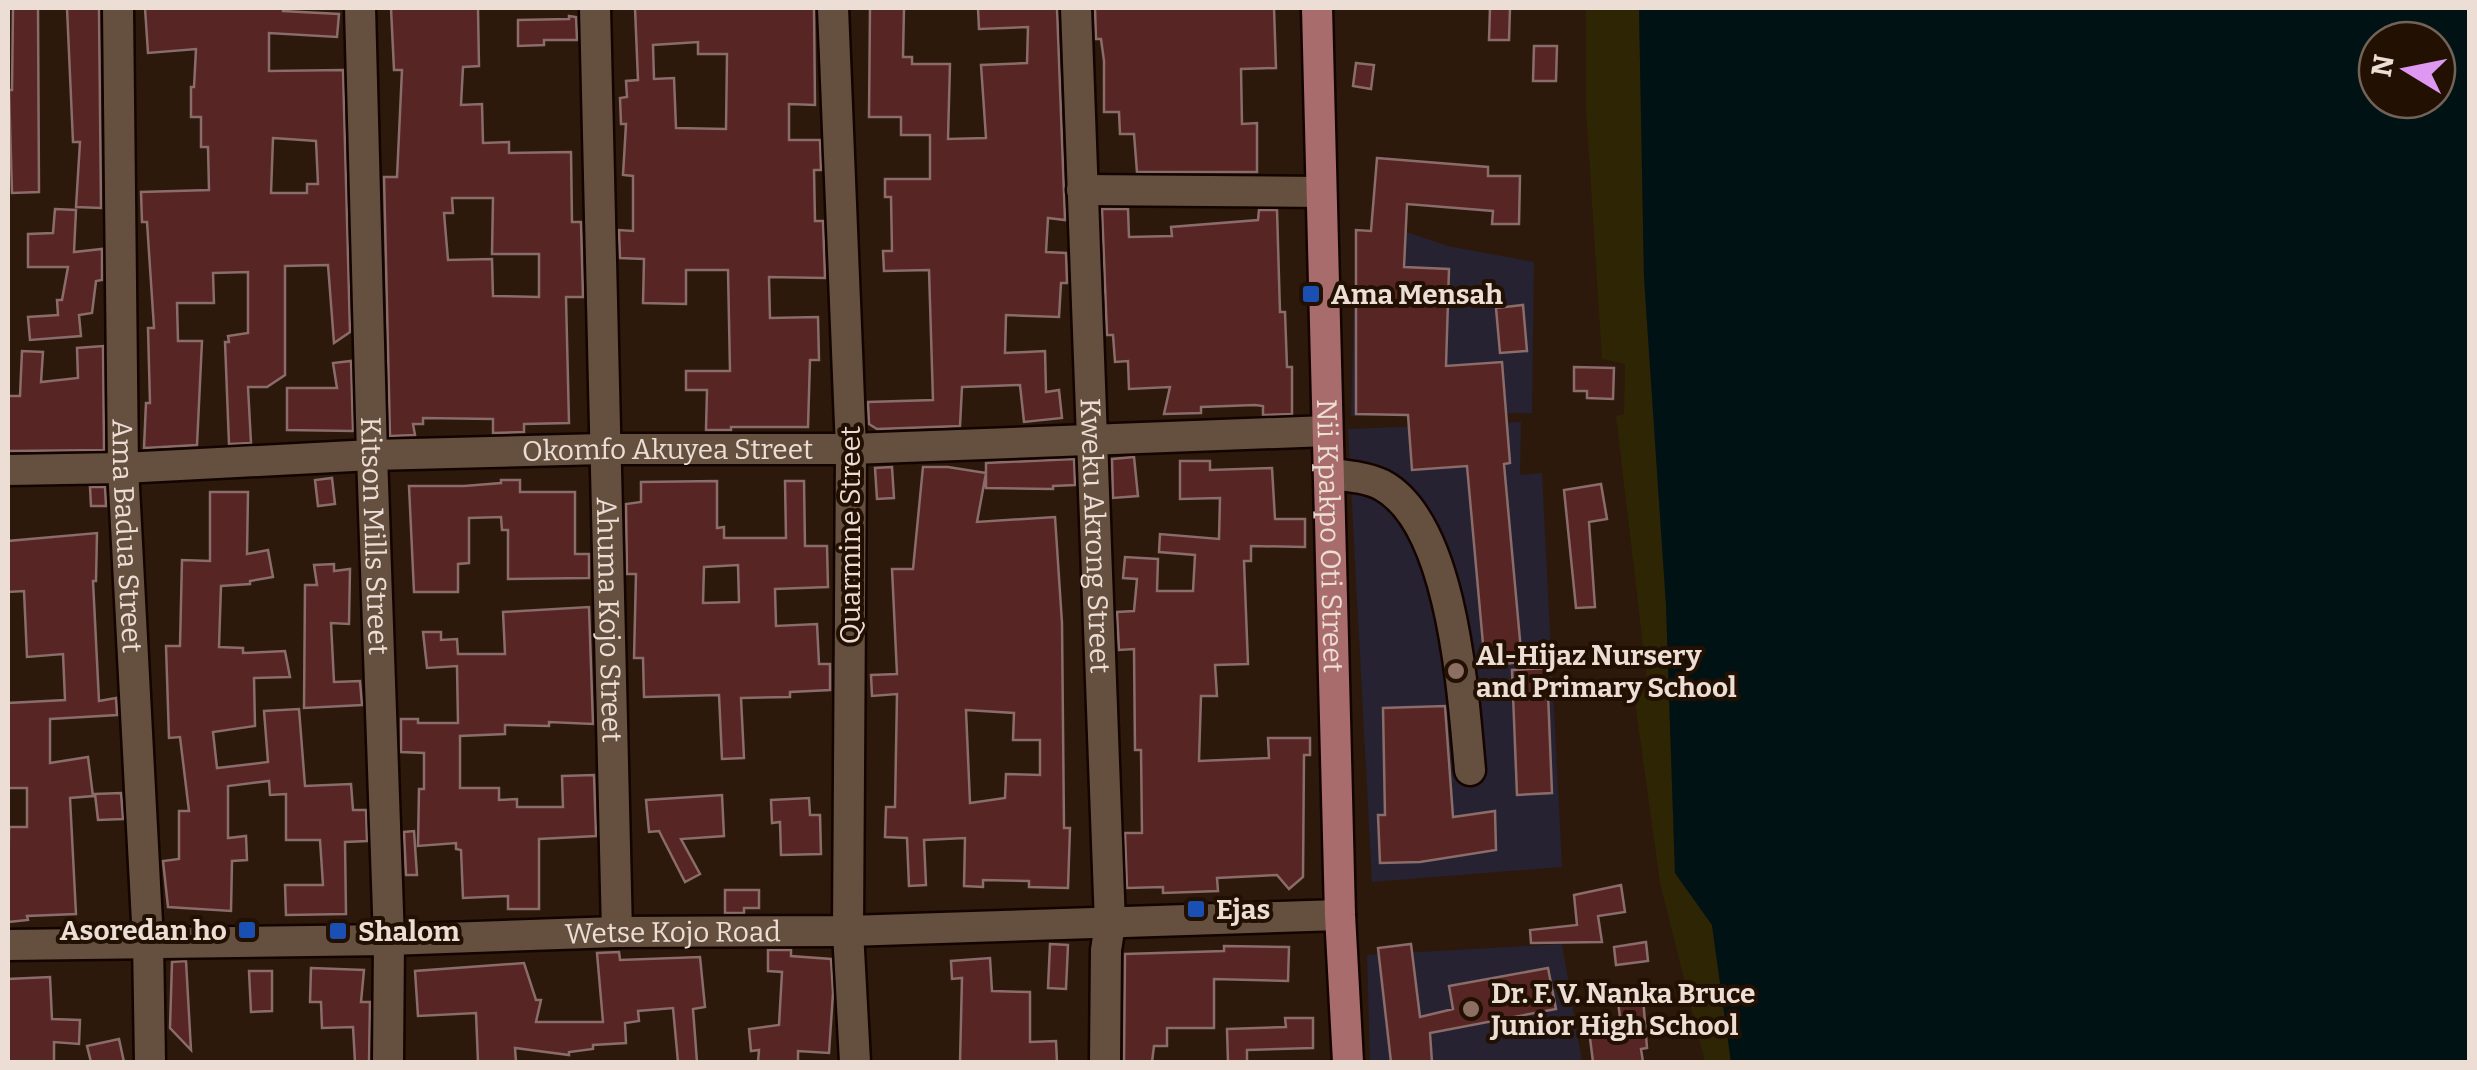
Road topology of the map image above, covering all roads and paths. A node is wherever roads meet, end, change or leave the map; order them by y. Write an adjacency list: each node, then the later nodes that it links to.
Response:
1 (118, 8): 14 (street, Ama Badua Street)
2 (360, 8): 13 (street, Kitson Mills Street)
3 (595, 8): 12 (street, Ahuma Kojo Street)
4 (833, 8): 11 (street, Quarmine Street)
5 (1076, 8): 7 (street, Kweku Akrong Street)
6 (1316, 8): 8 (main road, Nii Kpakpo Oti Street)
7 (1082, 190): 8 (street); 10 (street, Kweku Akrong Street)
8 (1321, 192): 9 (main road, Nii Kpakpo Oti Street)
9 (1327, 431): 10 (street, Okomfo Akuyea Street); 16 (main road, Nii Kpakpo Oti Street)
10 (1093, 439): 11 (street, Okomfo Akuyea Street); 19 (street, Kweku Akrong Street)
11 (851, 448): 12 (street, Okomfo Akuyea Street); 20 (street, Quarmine Street)
12 (603, 449): 13 (street, Okomfo Akuyea Street); 21 (street, Ahuma Kojo Street)
13 (372, 454): 14 (street, Okomfo Akuyea Street); 22 (street, Kitson Mills Street)
14 (123, 468): 15 (street, Okomfo Akuyea Street); 23 (street, Ama Badua Street)
15 (8, 470)
16 (1329, 474): 17 (street); 18 (main road, Nii Kpakpo Oti Street)
17 (1470, 770)
18 (1340, 915): 19 (street, Wetse Kojo Road); 29 (main road, Nii Kpakpo Oti Street)
19 (1110, 924): 20 (street, Wetse Kojo Road); 28 (street, Kweku Akrong Street)
20 (848, 931): 21 (street, Wetse Kojo Road); 27 (street, Quarmine Street)
21 (617, 932): 22 (street, Wetse Kojo Road)
22 (389, 940): 23 (street, Wetse Kojo Road); 26 (street, Kitson Mills Street)
23 (148, 942): 24 (street, Wetse Kojo Road); 25 (street, Ama Badua Street)
24 (8, 945)
25 (150, 1062)
26 (388, 1062)
27 (855, 1062)
28 (1104, 1062)
29 (1348, 1062)

